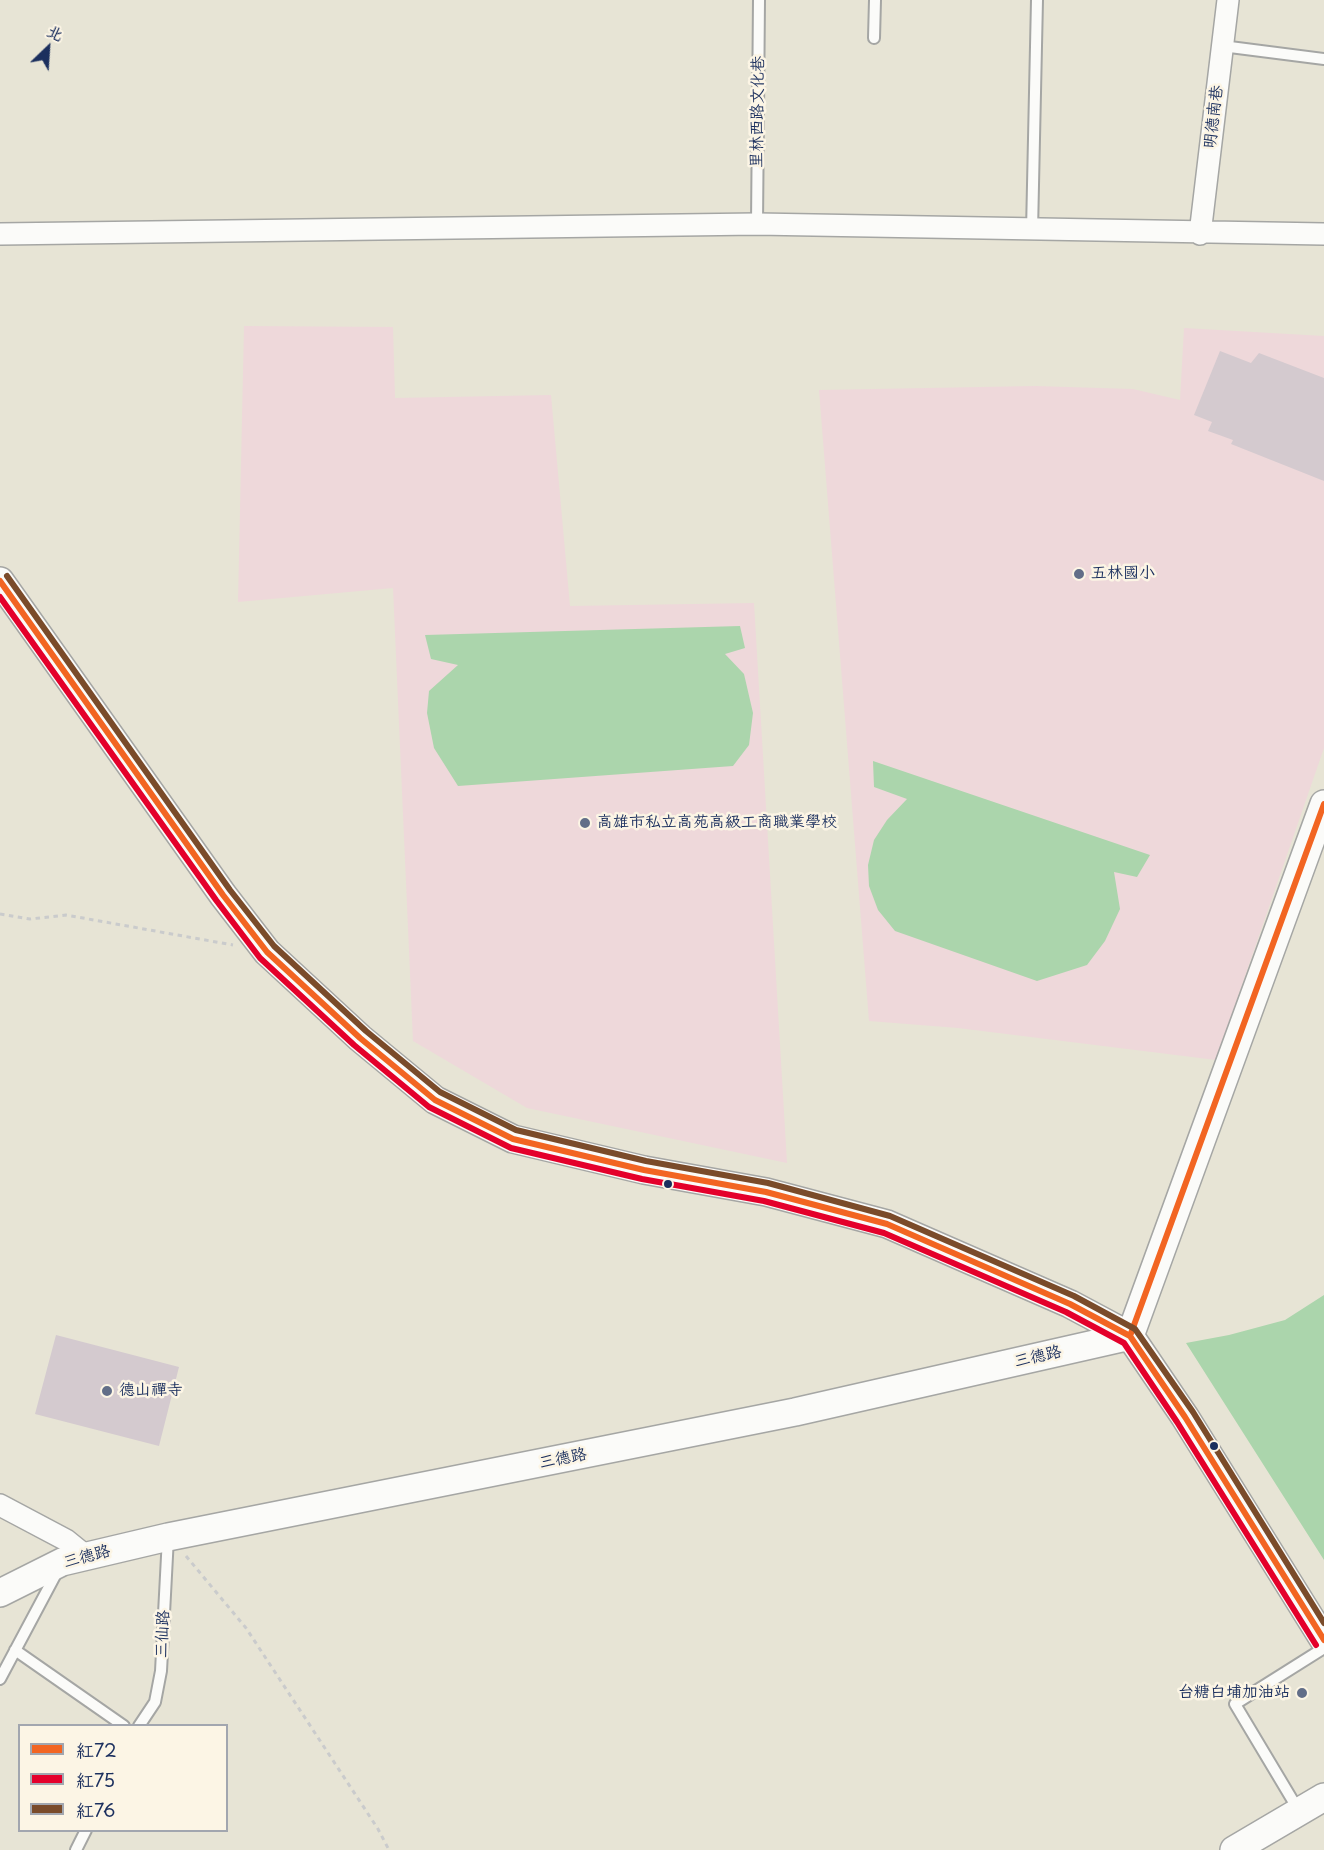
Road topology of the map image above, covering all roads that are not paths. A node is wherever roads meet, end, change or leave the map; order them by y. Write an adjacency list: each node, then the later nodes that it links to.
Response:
1 (759, 0): 8 (lane, 里林西路文化巷)
2 (875, 0): 5 (lane)
3 (1037, 0): 9 (lane)
4 (1228, 0): 6 (street, 明德南巷)
5 (874, 38)
6 (1222, 46): 7 (lane); 11 (street, 明德南巷)
7 (1324, 59)
8 (757, 224): 9 (street); 10 (street)
9 (1032, 231): 11 (street)
10 (0, 234)
11 (1200, 234): 12 (street)
12 (1324, 234)
13 (0, 581): 15 (street)
14 (1324, 804): 15 (street)
15 (1130, 1336): 17 (street, 三德路); 20 (street)
16 (0, 1505): 18 (street)
17 (168, 1537): 18 (street, 三德路); 25 (lane, 三仙路)
18 (75, 1559): 19 (street, 三德路); 22 (lane)
19 (0, 1593)
20 (1324, 1640)
21 (1324, 1648): 27 (lane)
22 (15, 1650): 23 (lane); 24 (lane)
23 (0, 1679)
24 (123, 1724)
25 (140, 1724)
26 (1324, 1797): 27 (street)
27 (1299, 1811): 30 (street)
28 (85, 1832): 29 (lane)
29 (76, 1850)
30 (1234, 1850)

